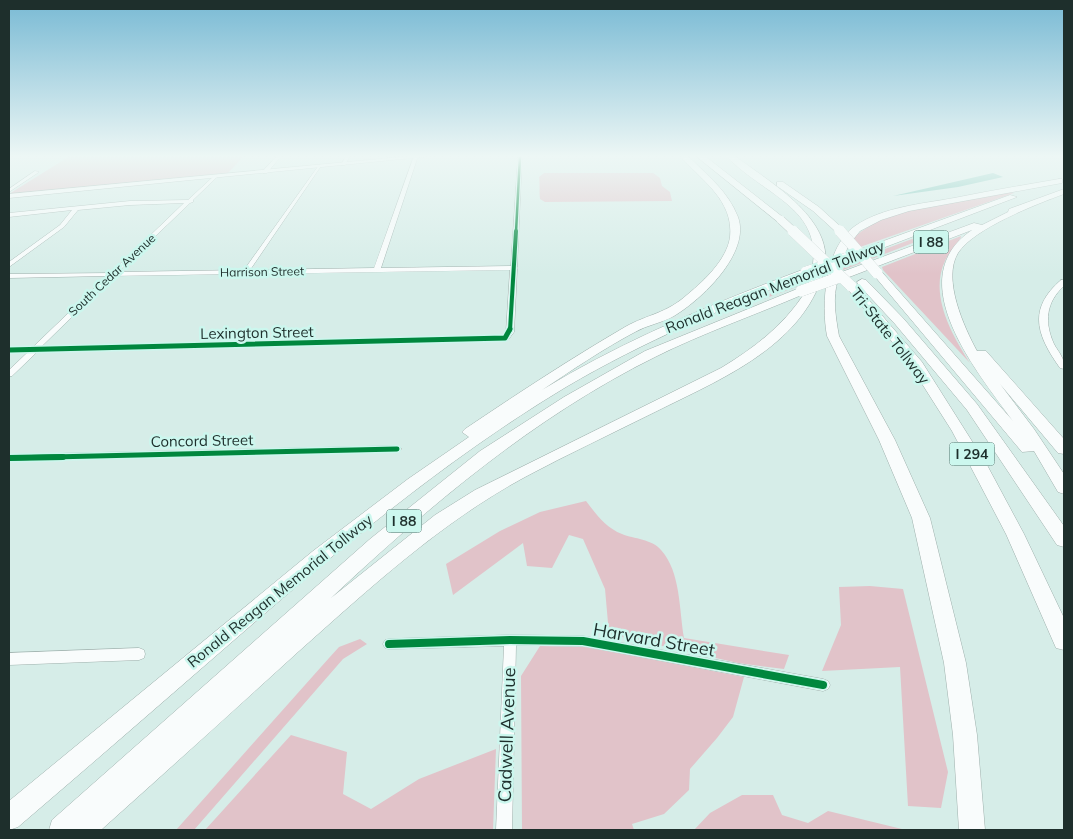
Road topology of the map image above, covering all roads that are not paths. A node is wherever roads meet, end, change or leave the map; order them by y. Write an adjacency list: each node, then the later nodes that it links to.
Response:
1 (197, 195): 15 (street, South Cedar Avenue)
2 (299, 195): 23 (street)
3 (403, 195): 22 (street)
4 (518, 195): 21 (street)
5 (724, 195): 38 (highway)
6 (750, 195): 14 (highway)
7 (751, 195): 14 (highway, Tri-State Tollway / I 294)
8 (759, 195): 19 (highway, Tri-State Tollway / I 294)
9 (779, 195): 48 (highway)
10 (796, 195): 37 (highway, bridge)
11 (980, 195): 50 (highway)
12 (1020, 195): 38 (highway, Ronald Reagan Memorial Tollway / I 88, bridge)
13 (1053, 195): 16 (highway, Ronald Reagan Memorial Tollway / I 88)
14 (755, 198): 19 (highway, Tri-State Tollway / I 294)
15 (191, 201): 17 (street); 24 (street, South Cedar Avenue)
16 (1022, 207): 26 (highway, Ronald Reagan Memorial Tollway / I 88); 28 (highway)
17 (77, 208): 18 (street); 20 (street)
18 (9, 215)
19 (786, 218): 26 (highway, Tri-State Tollway / I 294, bridge)
20 (9, 265)
21 (515, 268): 22 (street, Harrison Street); 30 (street, Lexington Street)
22 (377, 270): 23 (street, Harrison Street)
23 (246, 272): 24 (street, Harrison Street)
24 (112, 274): 25 (street, Harrison Street); 30 (street, South Cedar Avenue)
25 (9, 276)
26 (851, 281): 39 (highway, Tri-State Tollway / I 294); 41 (highway, Tri-State Tollway / I 294); 47 (highway, Ronald Reagan Memorial Tollway / I 88, bridge)
27 (1064, 282): 31 (main road)
28 (951, 305): 33 (highway); 36 (highway)
29 (9, 350): 30 (street, Lexington Street)
30 (34, 350): 32 (street, South Cedar Avenue)
31 (1064, 366)
32 (9, 374)
33 (1064, 448)
34 (396, 449): 35 (street, Concord Street)
35 (9, 458)
36 (1064, 488)
37 (1064, 498)
38 (337, 540): 46 (highway, Ronald Reagan Memorial Tollway / I 88)
39 (1064, 540)
40 (510, 640): 42 (street, Harvard Street); 45 (street, Harvard Street); 49 (street, Cadwell Avenue)
41 (1064, 641)
42 (389, 644)
43 (139, 654): 44 (street)
44 (9, 659)
45 (823, 685)
46 (9, 818)
47 (62, 830)
48 (81, 830)
49 (504, 830)
50 (972, 830)

